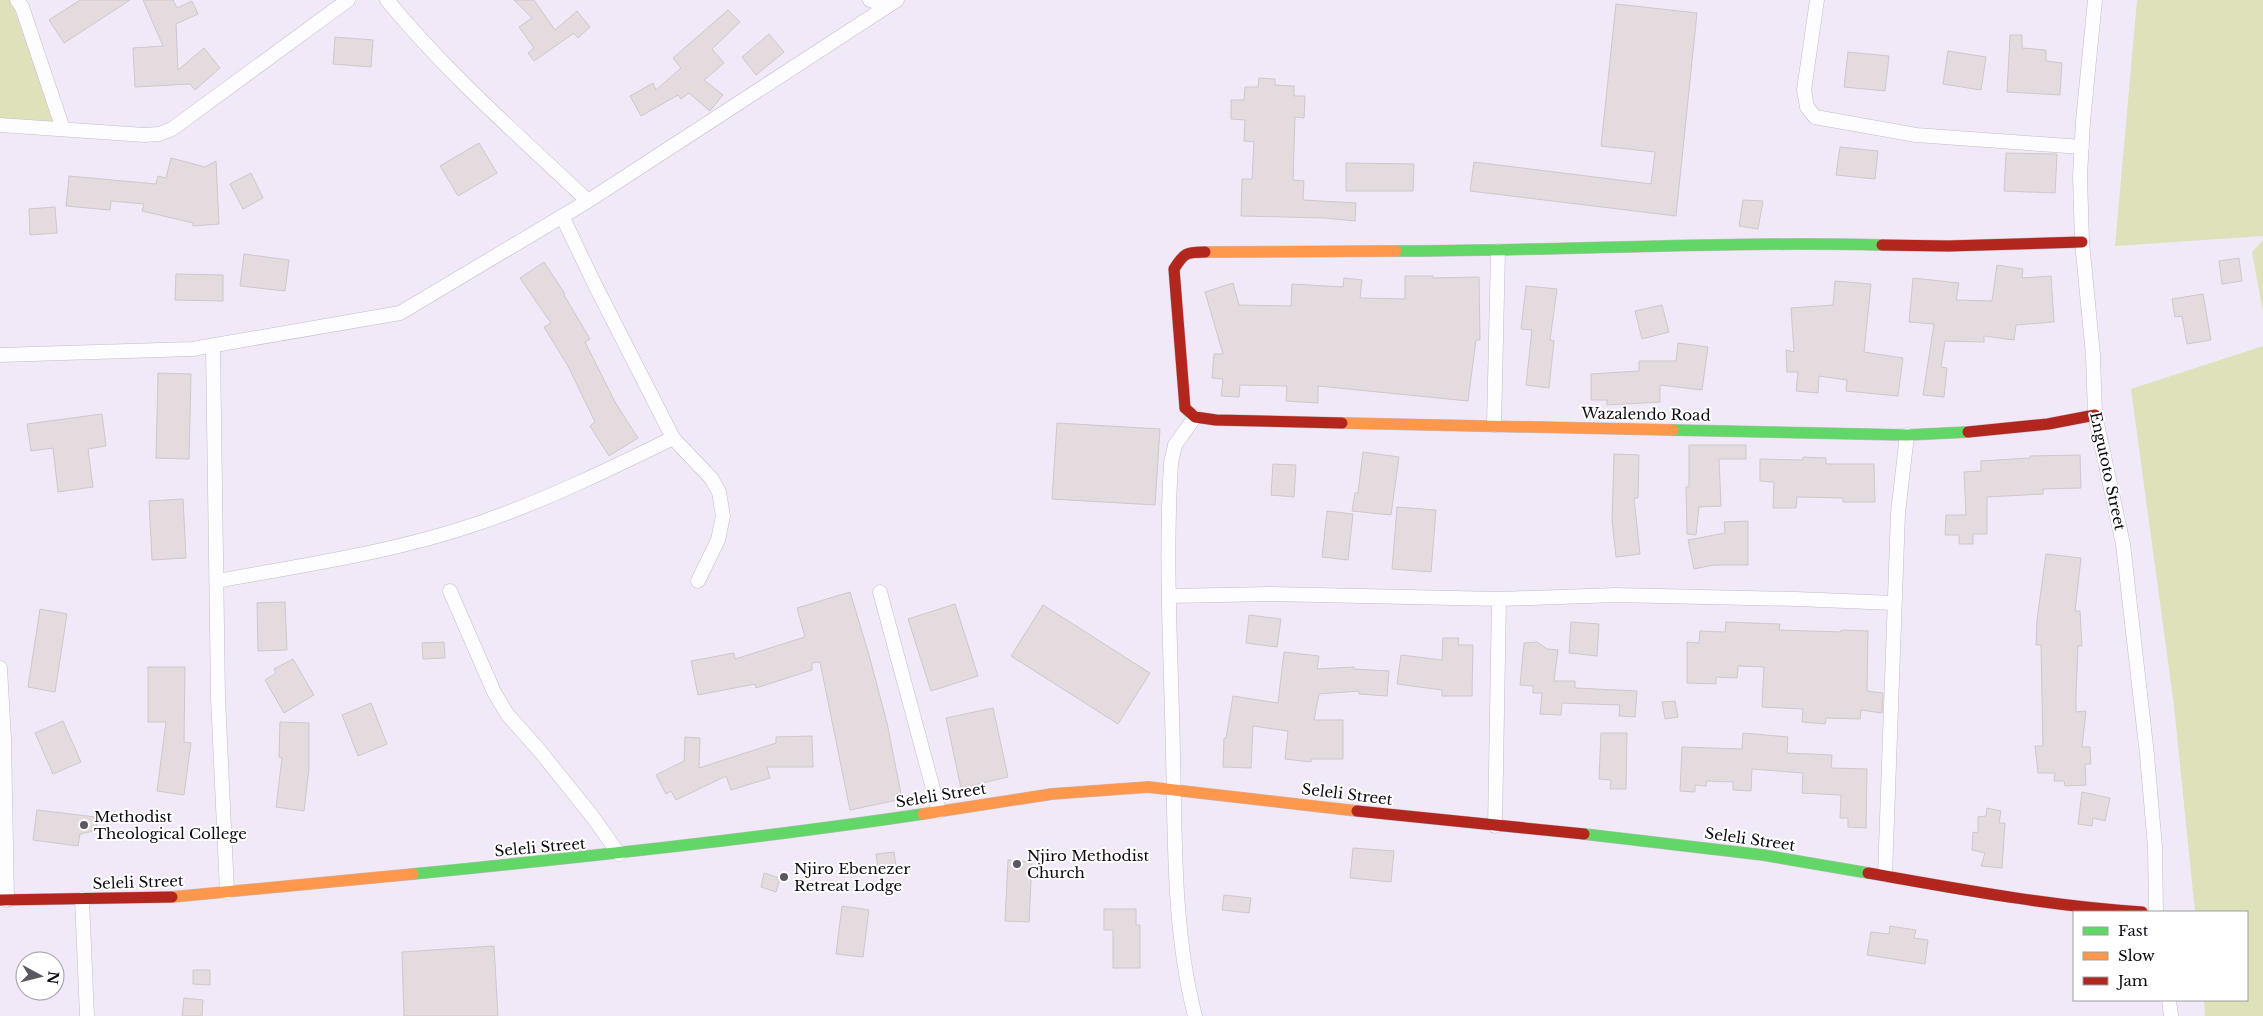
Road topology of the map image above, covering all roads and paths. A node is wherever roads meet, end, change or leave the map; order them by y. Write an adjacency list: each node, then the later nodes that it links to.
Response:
1 (17, 0): 9 (street)
2 (348, 0): 9 (street)
3 (387, 0): 11 (street)
4 (870, 0): 7 (street)
5 (1817, 0): 10 (street)
6 (2095, 0): 10 (street, Engutoto Street)
7 (892, 3): 11 (street)
8 (0, 125): 9 (street)
9 (63, 129)
10 (2082, 147): 13 (street, Engutoto Street)
11 (588, 201): 12 (street)
12 (562, 216): 15 (street); 21 (street)
13 (2082, 242): 14 (street); 17 (street, Engutoto Street)
14 (1498, 251): 18 (street); 19 (street)
15 (213, 347): 16 (street); 22 (street)
16 (0, 355)
17 (2095, 415): 20 (street, Wazalendo Road); 39 (street, Engutoto Street)
18 (1195, 417): 19 (street, Wazalendo Road); 26 (street)
19 (1494, 425): 20 (street, Wazalendo Road)
20 (1907, 435): 28 (street)
21 (673, 438): 22 (street); 23 (street)
22 (217, 581): 35 (street)
23 (698, 581)
24 (450, 591): 33 (street)
25 (880, 592): 31 (street)
26 (1169, 596): 27 (street); 30 (street)
27 (1499, 599): 28 (street); 32 (street)
28 (1894, 604): 34 (street)
29 (0, 668): 37 (street)
30 (1172, 789): 31 (street, Seleli Street); 32 (street, Seleli Street); 42 (street)
31 (939, 810): 33 (street, Seleli Street)
32 (1495, 826): 34 (street, Seleli Street)
33 (620, 854): 35 (street, Seleli Street)
34 (1885, 875): 38 (street, Seleli Street)
35 (226, 892): 36 (street, Seleli Street)
36 (82, 899): 37 (street, Seleli Street); 41 (street)
37 (3, 900)
38 (2127, 911)
39 (2156, 911)
40 (2169, 1001): 43 (street)
41 (87, 1016)
42 (1195, 1016)
43 (2171, 1016)

